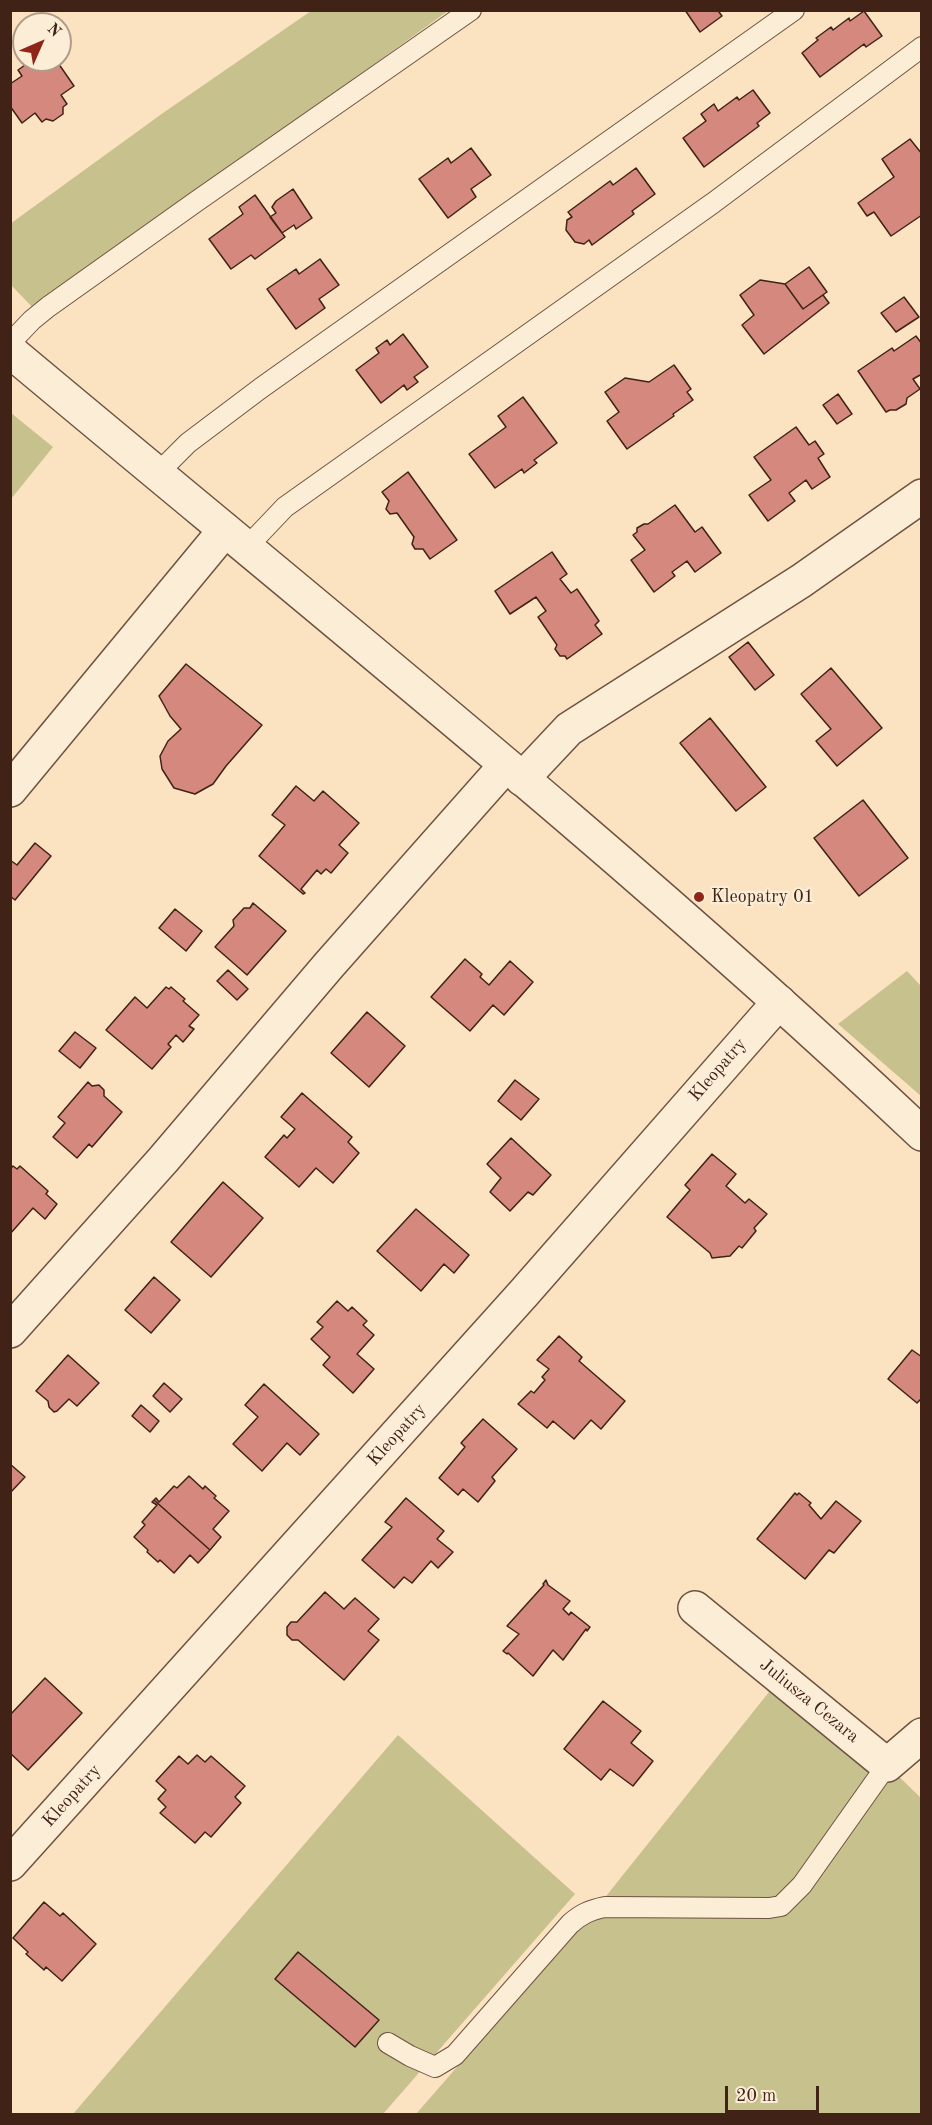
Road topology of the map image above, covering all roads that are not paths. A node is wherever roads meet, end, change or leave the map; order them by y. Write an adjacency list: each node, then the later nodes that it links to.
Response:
1 (471, 10): 4 (lane)
2 (794, 10): 6 (lane)
3 (921, 47): 8 (lane)
4 (10, 343)
5 (10, 351): 6 (street)
6 (157, 474): 8 (street)
7 (921, 496): 9 (street)
8 (236, 539): 9 (street); 10 (street)
9 (514, 772): 11 (street); 13 (street)
10 (10, 790)
11 (779, 1002): 12 (street); 17 (street, Kleopatry)
12 (921, 1134)
13 (10, 1331)
14 (695, 1608): 16 (street, Juliusza Cezara)
15 (921, 1735): 16 (street)
16 (888, 1765): 18 (lane)
17 (10, 1864)
18 (387, 2043)

